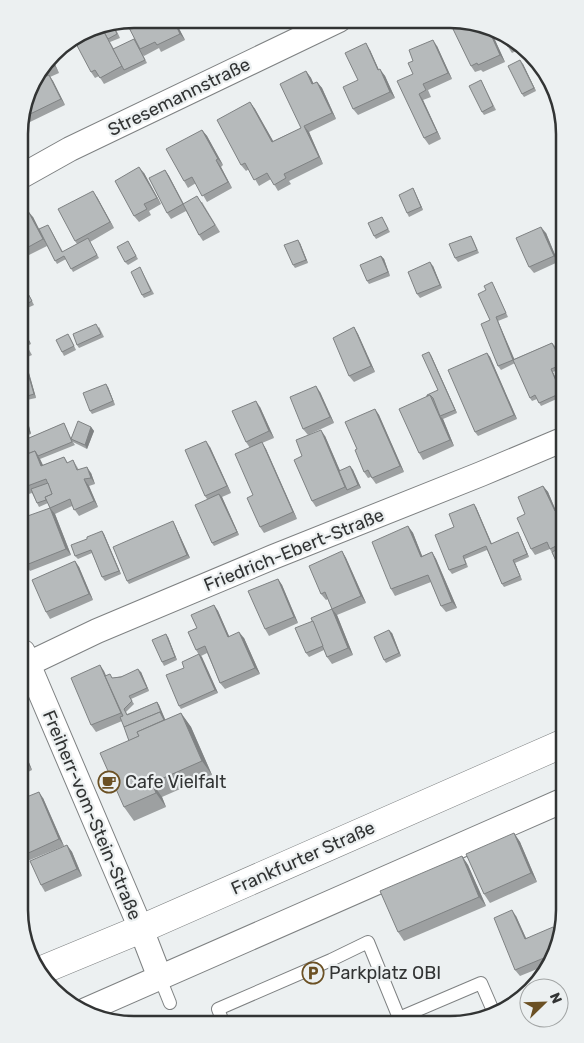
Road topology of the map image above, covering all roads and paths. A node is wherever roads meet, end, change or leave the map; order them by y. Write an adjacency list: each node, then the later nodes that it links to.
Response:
1 (322, 28): 2 (street, Stresemannstraße)
2 (28, 173)
3 (556, 443): 4 (street, Friedrich-Ebert-Straße)
4 (28, 657)
5 (28, 663): 8 (street, Freiherr-vom-Stein-Straße)
6 (556, 747): 8 (street, Frankfurter Straße)
7 (556, 804): 10 (street)
8 (141, 929): 9 (street, Frankfurter Straße); 10 (street, Freiherr-vom-Stein-Straße)
9 (45, 969)
10 (160, 978): 11 (lane); 12 (street)
11 (170, 1003)
12 (93, 1007)
13 (492, 1007): 16 (lane)
14 (221, 1016): 15 (lane)
15 (398, 1016)
16 (404, 1016)

